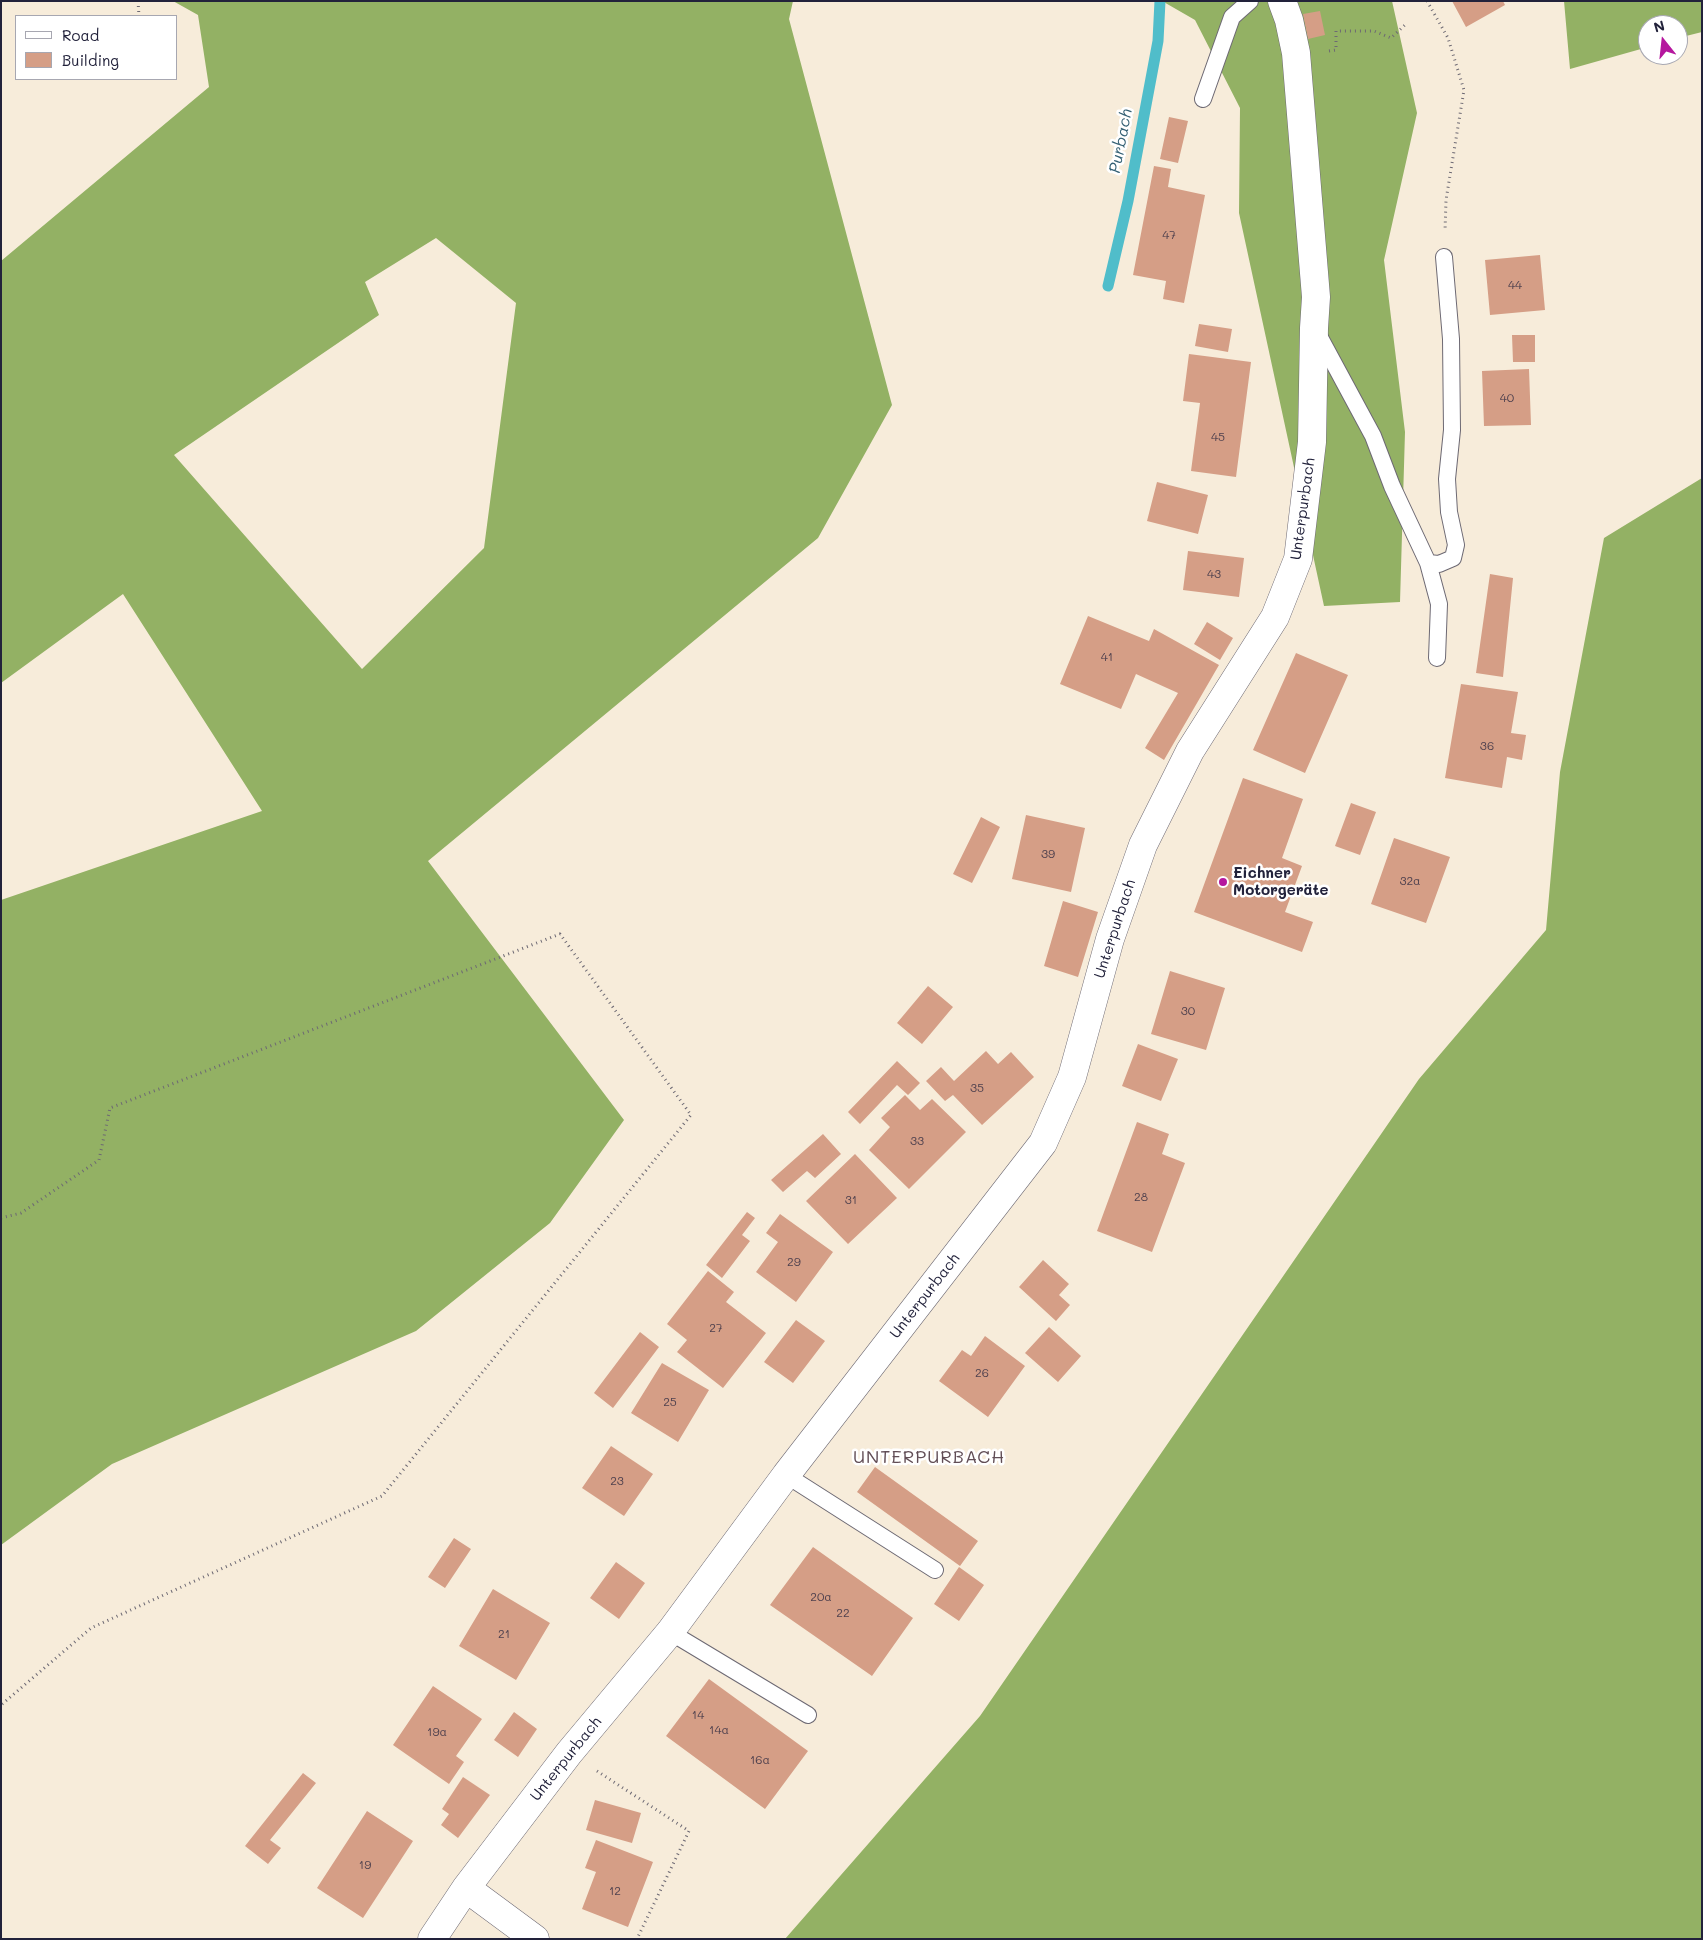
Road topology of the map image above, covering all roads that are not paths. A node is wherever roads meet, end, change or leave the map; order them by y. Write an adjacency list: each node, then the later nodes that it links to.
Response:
1 (1250, 1): 3 (lane)
2 (1282, 1): 5 (street, Unterpurbach)
3 (1203, 99)
4 (1444, 257): 6 (lane)
5 (1314, 328): 6 (lane); 8 (street, Unterpurbach)
6 (1428, 563): 7 (lane)
7 (1437, 658)
8 (786, 1475): 9 (lane); 10 (street, Unterpurbach)
9 (935, 1570)
10 (670, 1632): 11 (lane); 12 (street, Unterpurbach)
11 (808, 1715)
12 (466, 1888): 13 (street, Unterpurbach); 14 (street)
13 (432, 1939)
14 (535, 1939)

